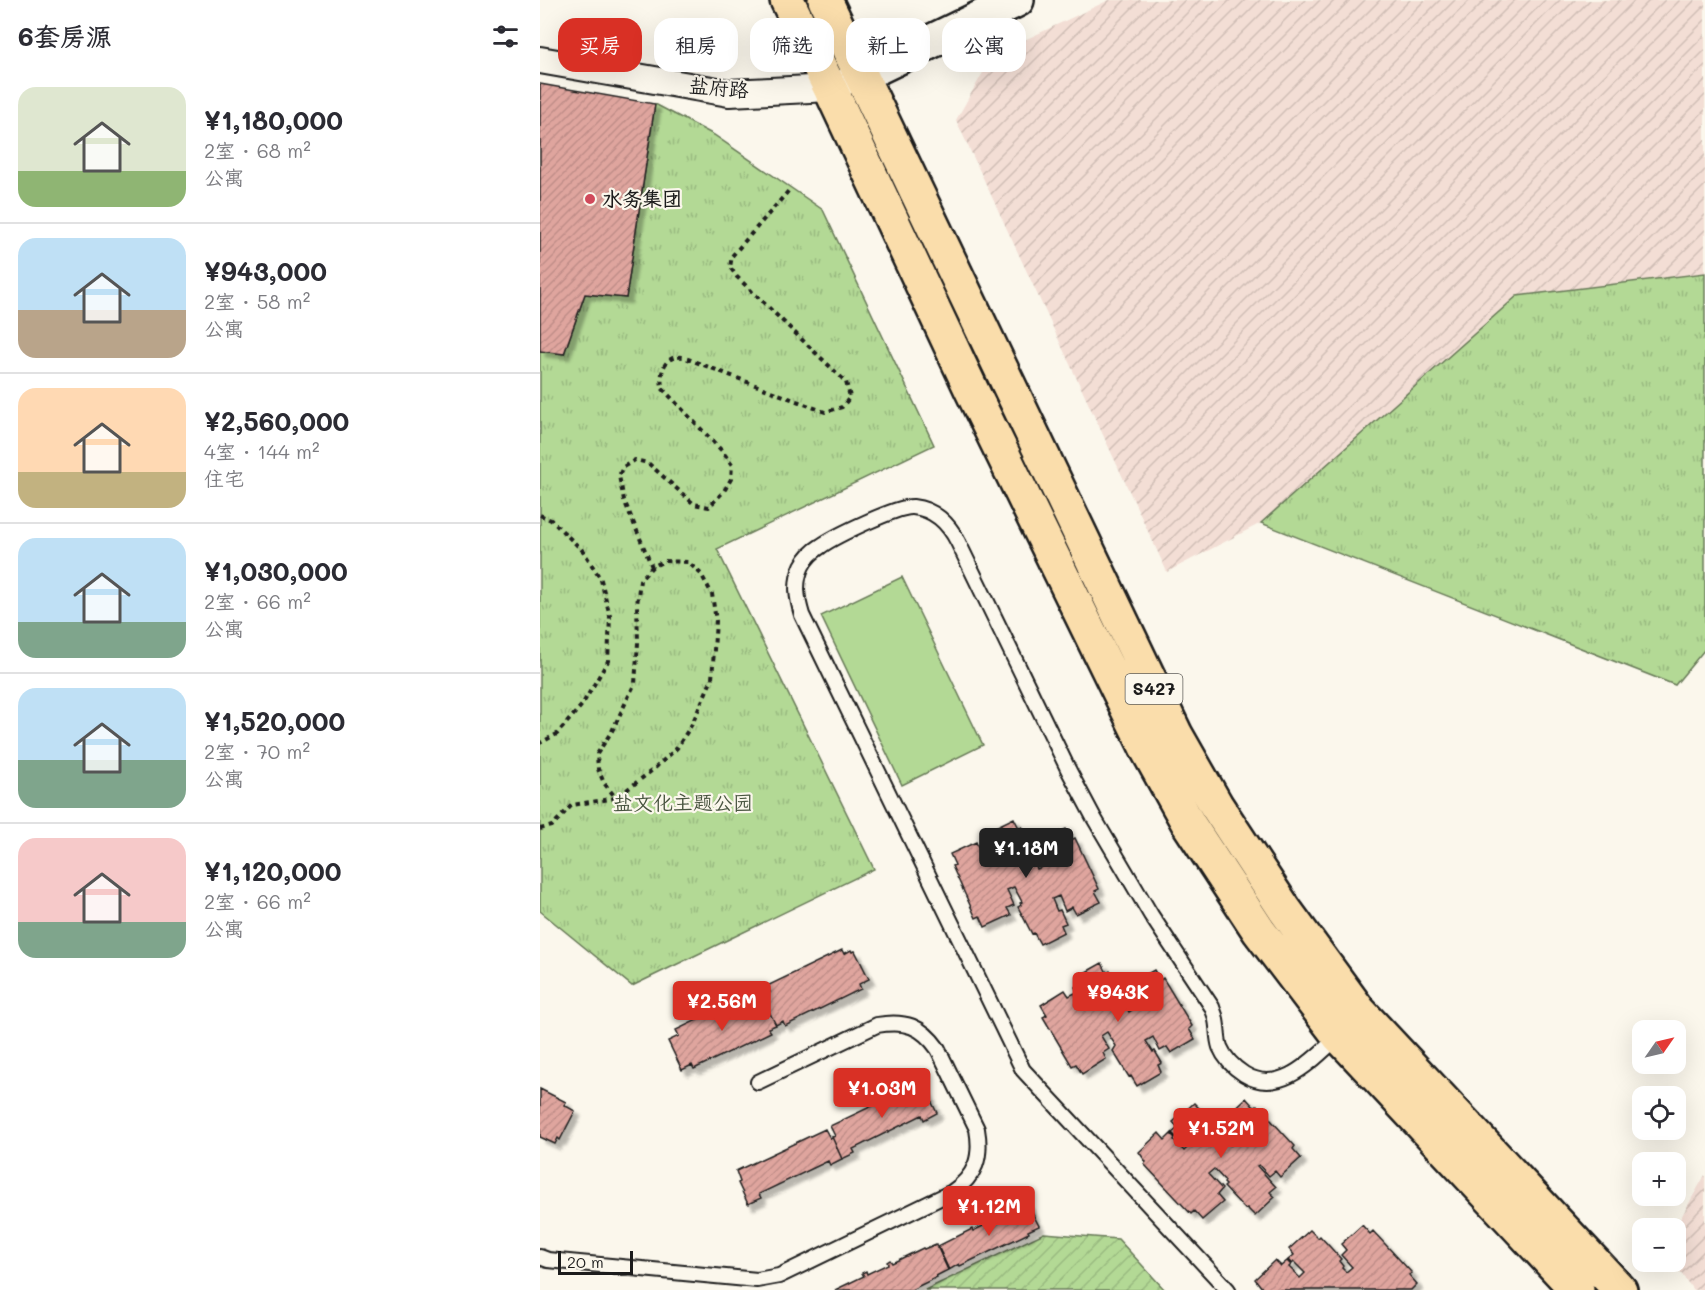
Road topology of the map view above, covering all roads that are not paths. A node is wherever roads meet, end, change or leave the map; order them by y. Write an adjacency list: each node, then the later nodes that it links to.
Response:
1 (787, 0): 6 (main road, S427)
2 (825, 0): 5 (main road, S427)
3 (1017, 0): 5 (street)
4 (540, 60): 6 (street, 盐府路)
5 (862, 75): 6 (street, 盐府路); 12 (main road, S427)
6 (830, 88): 7 (main road, S427)
7 (1339, 1036): 10 (lane); 11 (main road, S427)
8 (758, 1082): 9 (lane)
9 (540, 1257)
10 (1228, 1290)
11 (1577, 1290)
12 (1620, 1290)

